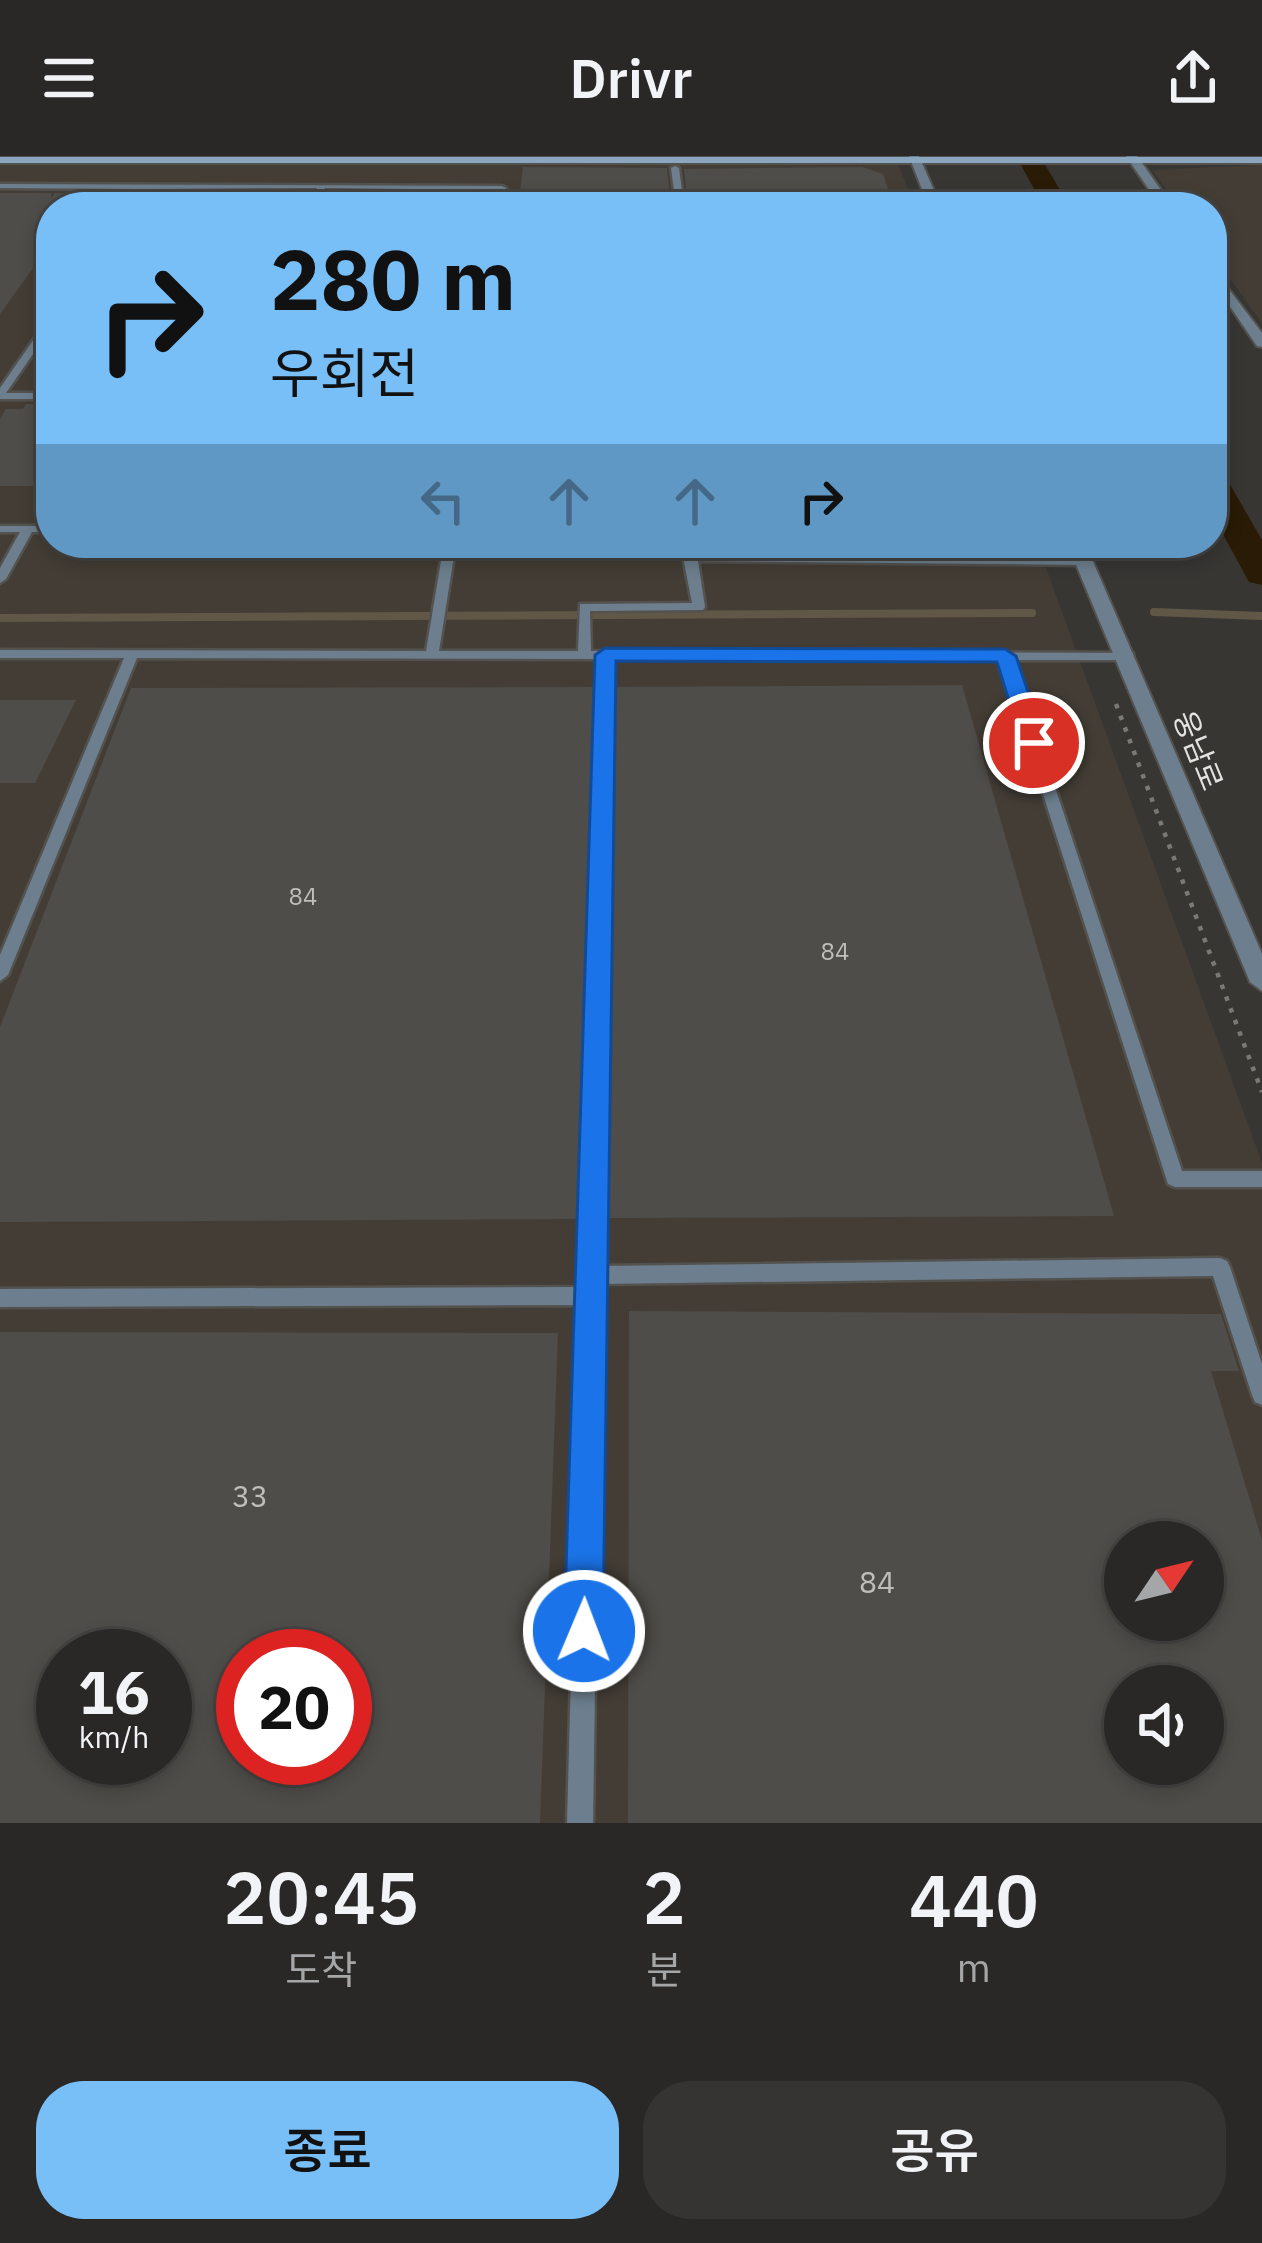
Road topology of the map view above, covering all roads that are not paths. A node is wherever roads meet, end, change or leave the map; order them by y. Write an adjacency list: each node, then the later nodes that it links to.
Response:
1 (915, 158): 2 (main road); 4 (main road); 15 (street)
2 (1128, 159): 5 (main road); 16 (street)
3 (0, 160): 4 (main road)
4 (226, 160): 10 (lane)
5 (1262, 160)
6 (674, 168): 14 (lane)
7 (0, 186): 9 (lane)
8 (322, 186): 10 (lane); 12 (lane); 13 (lane)
9 (143, 187): 10 (lane); 11 (lane)
10 (212, 187)
11 (140, 192)
12 (319, 192)
13 (501, 192)
14 (678, 192)
15 (929, 192)
16 (1155, 192)
17 (1227, 293): 19 (street)
18 (36, 343): 20 (lane)
19 (1262, 343)
20 (0, 395): 21 (lane)
21 (36, 396)
22 (0, 529): 23 (lane)
23 (28, 529): 24 (lane); 28 (lane)
24 (36, 529)
25 (448, 558): 32 (lane)
26 (690, 558): 31 (lane)
27 (1083, 558): 34 (street, 웅남로)
28 (0, 579)
29 (0, 654): 30 (lane)
30 (132, 654): 32 (lane); 35 (lane)
31 (595, 655): 32 (lane); 33 (lane); 38 (lane)
32 (432, 656)
33 (1005, 656): 34 (lane); 37 (lane)
34 (1128, 656): 36 (street, 웅남로)
35 (0, 975)
36 (1262, 982)
37 (1262, 1179)
38 (592, 1286): 39 (lane); 40 (lane); 41 (lane)
39 (0, 1298)
40 (1262, 1395)
41 (580, 1823)

